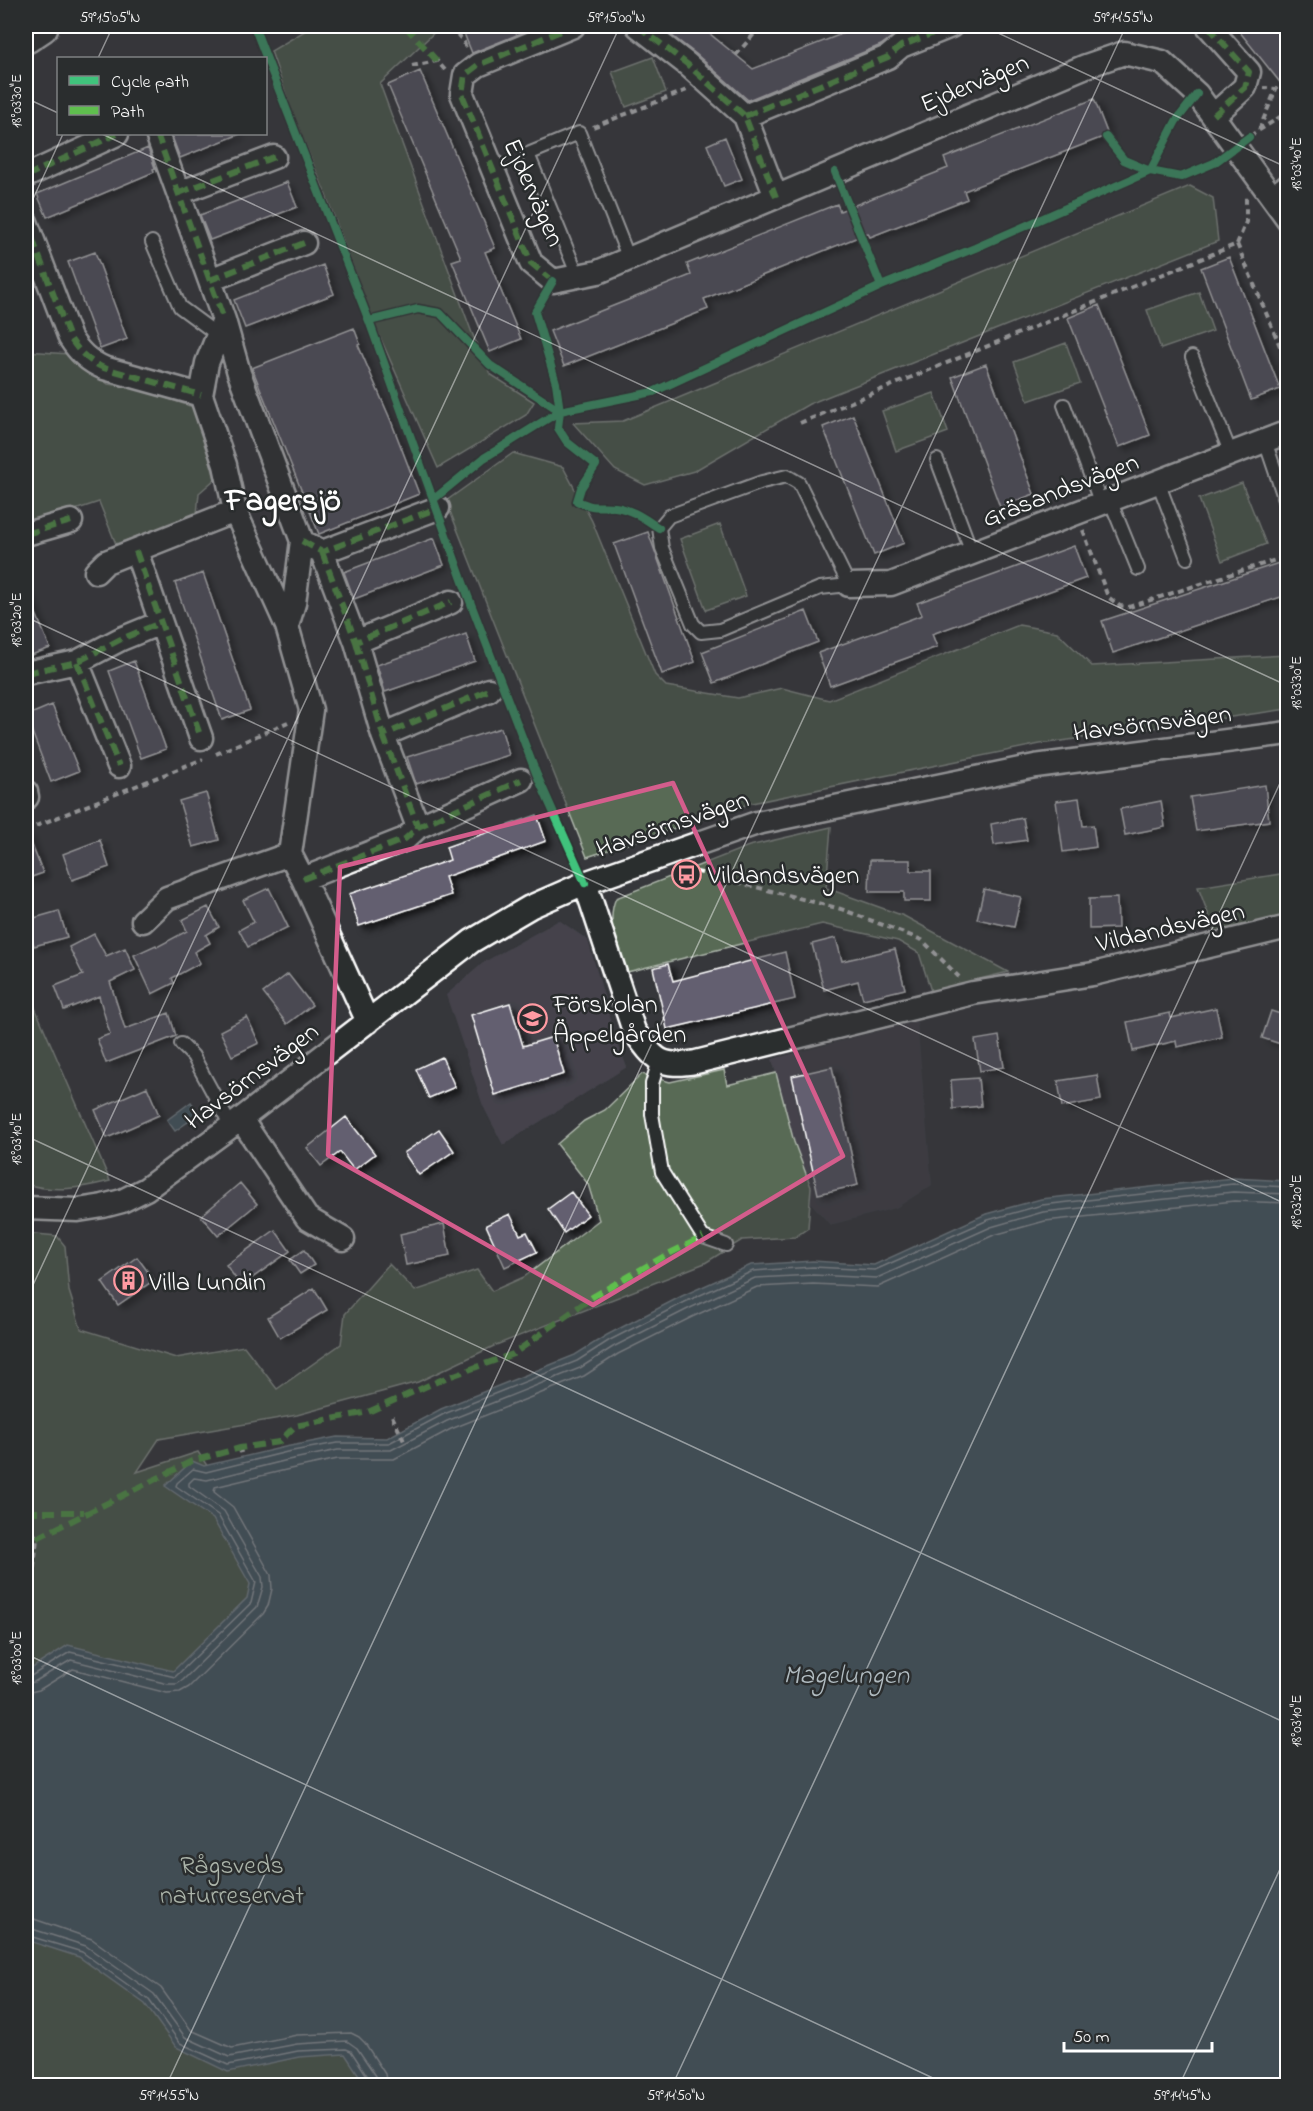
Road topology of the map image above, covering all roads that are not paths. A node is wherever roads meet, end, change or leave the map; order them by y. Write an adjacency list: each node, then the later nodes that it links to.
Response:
1 (41, 26): 6 (main road)
2 (573, 26): 22 (street, Ejdervägen)
3 (638, 26): 7 (street)
4 (951, 26): 7 (street)
5 (1208, 26): 8 (street)
6 (26, 36)
7 (746, 116): 16 (street)
8 (1213, 116): 15 (street, Ejdervägen); 16 (street, Ejdervägen)
9 (115, 135): 12 (street)
10 (157, 135): 14 (street)
11 (274, 158): 14 (street)
12 (26, 176)
13 (1287, 179): 15 (lane)
14 (179, 193): 23 (street)
15 (1269, 194): 17 (street, Ejdervägen)
16 (776, 197): 21 (street, Ejdervägen)
17 (1287, 219)
18 (26, 222): 26 (street)
19 (153, 242): 24 (lane)
20 (304, 243): 23 (street)
21 (629, 259): 22 (street, Ejdervägen); 22 (lane)
22 (578, 276)
23 (210, 280): 24 (street)
24 (221, 328): 26 (street); 39 (street)
25 (1192, 357): 30 (lane)
26 (201, 395): 36 (street)
27 (1064, 405): 33 (lane)
28 (1287, 432): 29 (street, Gräsandsvägen)
29 (1265, 441): 30 (street, Gräsandsvägen); 35 (lane)
30 (1231, 454): 32 (street, Gräsandsvägen)
31 (937, 460): 42 (lane)
32 (1158, 482): 33 (street, Gräsandsvägen); 43 (lane)
33 (1106, 502): 42 (street, Gräsandsvägen); 44 (lane)
34 (438, 508): 41 (street)
35 (1287, 509)
36 (235, 511): 40 (street); 49 (street)
37 (71, 521): 38 (street)
38 (26, 534)
39 (302, 541): 41 (street); 49 (street)
40 (136, 551): 45 (street); 48 (street)
41 (322, 552): 50 (street)
42 (972, 553): 46 (street, Gräsandsvägen)
43 (1187, 558)
44 (1137, 569)
45 (96, 573)
46 (849, 585): 46 (lane)
47 (451, 602): 50 (street)
48 (160, 623): 51 (street); 56 (street)
49 (287, 626): 60 (street)
50 (356, 642): 55 (street)
51 (77, 662): 52 (street); 57 (street)
52 (26, 673)
53 (489, 690): 55 (street)
54 (1287, 733): 62 (street, Havsörnsvägen)
55 (383, 735): 59 (street)
56 (201, 738)
57 (119, 766)
58 (521, 780): 59 (street)
59 (418, 827): 61 (street)
60 (290, 854): 61 (street); 63 (street)
61 (303, 879): 65 (street)
62 (585, 883): 65 (street, Havsörnsvägen); 67 (street)
63 (143, 921)
64 (1287, 927): 67 (street, Vildandsvägen)
65 (368, 1022): 68 (street, Havsörnsvägen)
66 (181, 1044): 68 (lane)
67 (659, 1060): 71 (lane)
68 (236, 1123): 69 (street, Havsörnsvägen); 70 (street)
69 (26, 1208)
70 (343, 1239)
71 (726, 1245)

